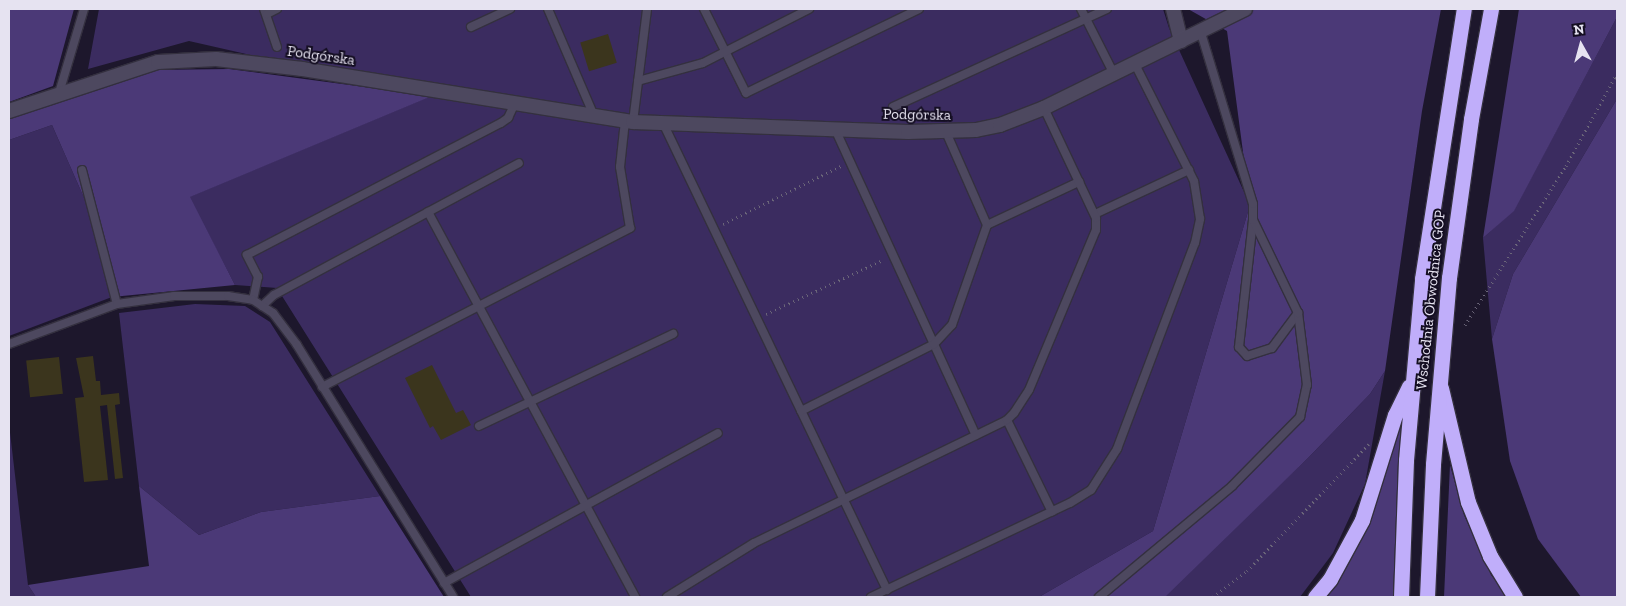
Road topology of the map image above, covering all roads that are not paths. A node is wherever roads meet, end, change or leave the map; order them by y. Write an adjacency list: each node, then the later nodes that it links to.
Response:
1 (84, 9): 25 (lane)
2 (277, 9): 15 (lane)
3 (510, 9): 17 (lane)
4 (548, 9): 30 (lane)
5 (647, 9): 24 (lane)
6 (704, 9): 21 (lane)
7 (809, 9): 21 (lane)
8 (919, 9): 21 (lane)
9 (1081, 9): 16 (lane)
10 (1107, 9): 16 (lane)
11 (1173, 9): 19 (street)
12 (1245, 9): 18 (street, Podgórska)
13 (1464, 9): 51 (highway, Wschodnia Obwodnica GOP)
14 (1491, 9): 52 (highway, Wschodnia Obwodnica GOP)
15 (266, 11): 20 (lane)
16 (1086, 18): 23 (lane); 27 (lane)
17 (471, 27)
18 (1201, 33): 19 (street, Podgórska); 41 (lane)
19 (1182, 40): 22 (street, Podgórska)
20 (277, 48)
21 (723, 52): 24 (lane)
22 (1134, 62): 23 (street, Podgórska); 37 (lane)
23 (1113, 72): 28 (street, Podgórska)
24 (638, 81): 31 (lane)
25 (59, 93): 26 (street, Podgórska); 29 (street, Podgórska)
26 (515, 103): 30 (street, Podgórska); 43 (lane)
27 (893, 107)
28 (1044, 108): 34 (street, Podgórska); 38 (lane)
29 (9, 111)
30 (594, 116): 31 (street, Podgórska)
31 (629, 121): 32 (street, Podgórska); 46 (lane)
32 (663, 123): 33 (street, Podgórska); 55 (lane)
33 (835, 129): 34 (street, Podgórska); 50 (lane)
34 (946, 132): 42 (lane)
35 (520, 163): 39 (lane)
36 (82, 170): 44 (lane)
37 (1188, 170): 40 (lane); 62 (lane)
38 (1079, 182): 40 (lane); 42 (lane)
39 (428, 212): 45 (lane); 46 (lane)
40 (1095, 214): 56 (lane)
41 (1253, 220): 47 (lane); 47 (lane)
42 (987, 225): 50 (lane)
43 (253, 300): 44 (lane); 45 (lane)
44 (117, 304): 49 (lane)
45 (262, 306): 53 (lane)
46 (479, 308): 53 (lane); 54 (lane)
47 (1298, 313): 69 (lane)
48 (673, 334): 54 (lane)
49 (9, 344)
50 (934, 344): 55 (lane); 59 (lane)
51 (1412, 379): 70 (highway); 71 (highway, Wschodnia Obwodnica GOP)
52 (1439, 382): 72 (highway, Wschodnia Obwodnica GOP); 73 (highway)
53 (322, 387): 63 (lane)
54 (530, 402): 57 (lane); 61 (lane)
55 (801, 411): 60 (lane)
56 (1007, 420): 59 (lane); 62 (lane)
57 (479, 426)
58 (718, 433): 61 (lane)
59 (976, 435): 60 (lane)
60 (844, 499): 64 (lane); 67 (lane)
61 (586, 506): 63 (lane); 66 (lane)
62 (1052, 512): 64 (lane)
63 (444, 583): 65 (lane)
64 (887, 590): 68 (lane)
65 (453, 597)
66 (635, 597)
67 (667, 597)
68 (871, 597)
69 (1099, 597)
70 (1315, 597)
71 (1401, 597)
72 (1427, 597)
73 (1515, 597)

